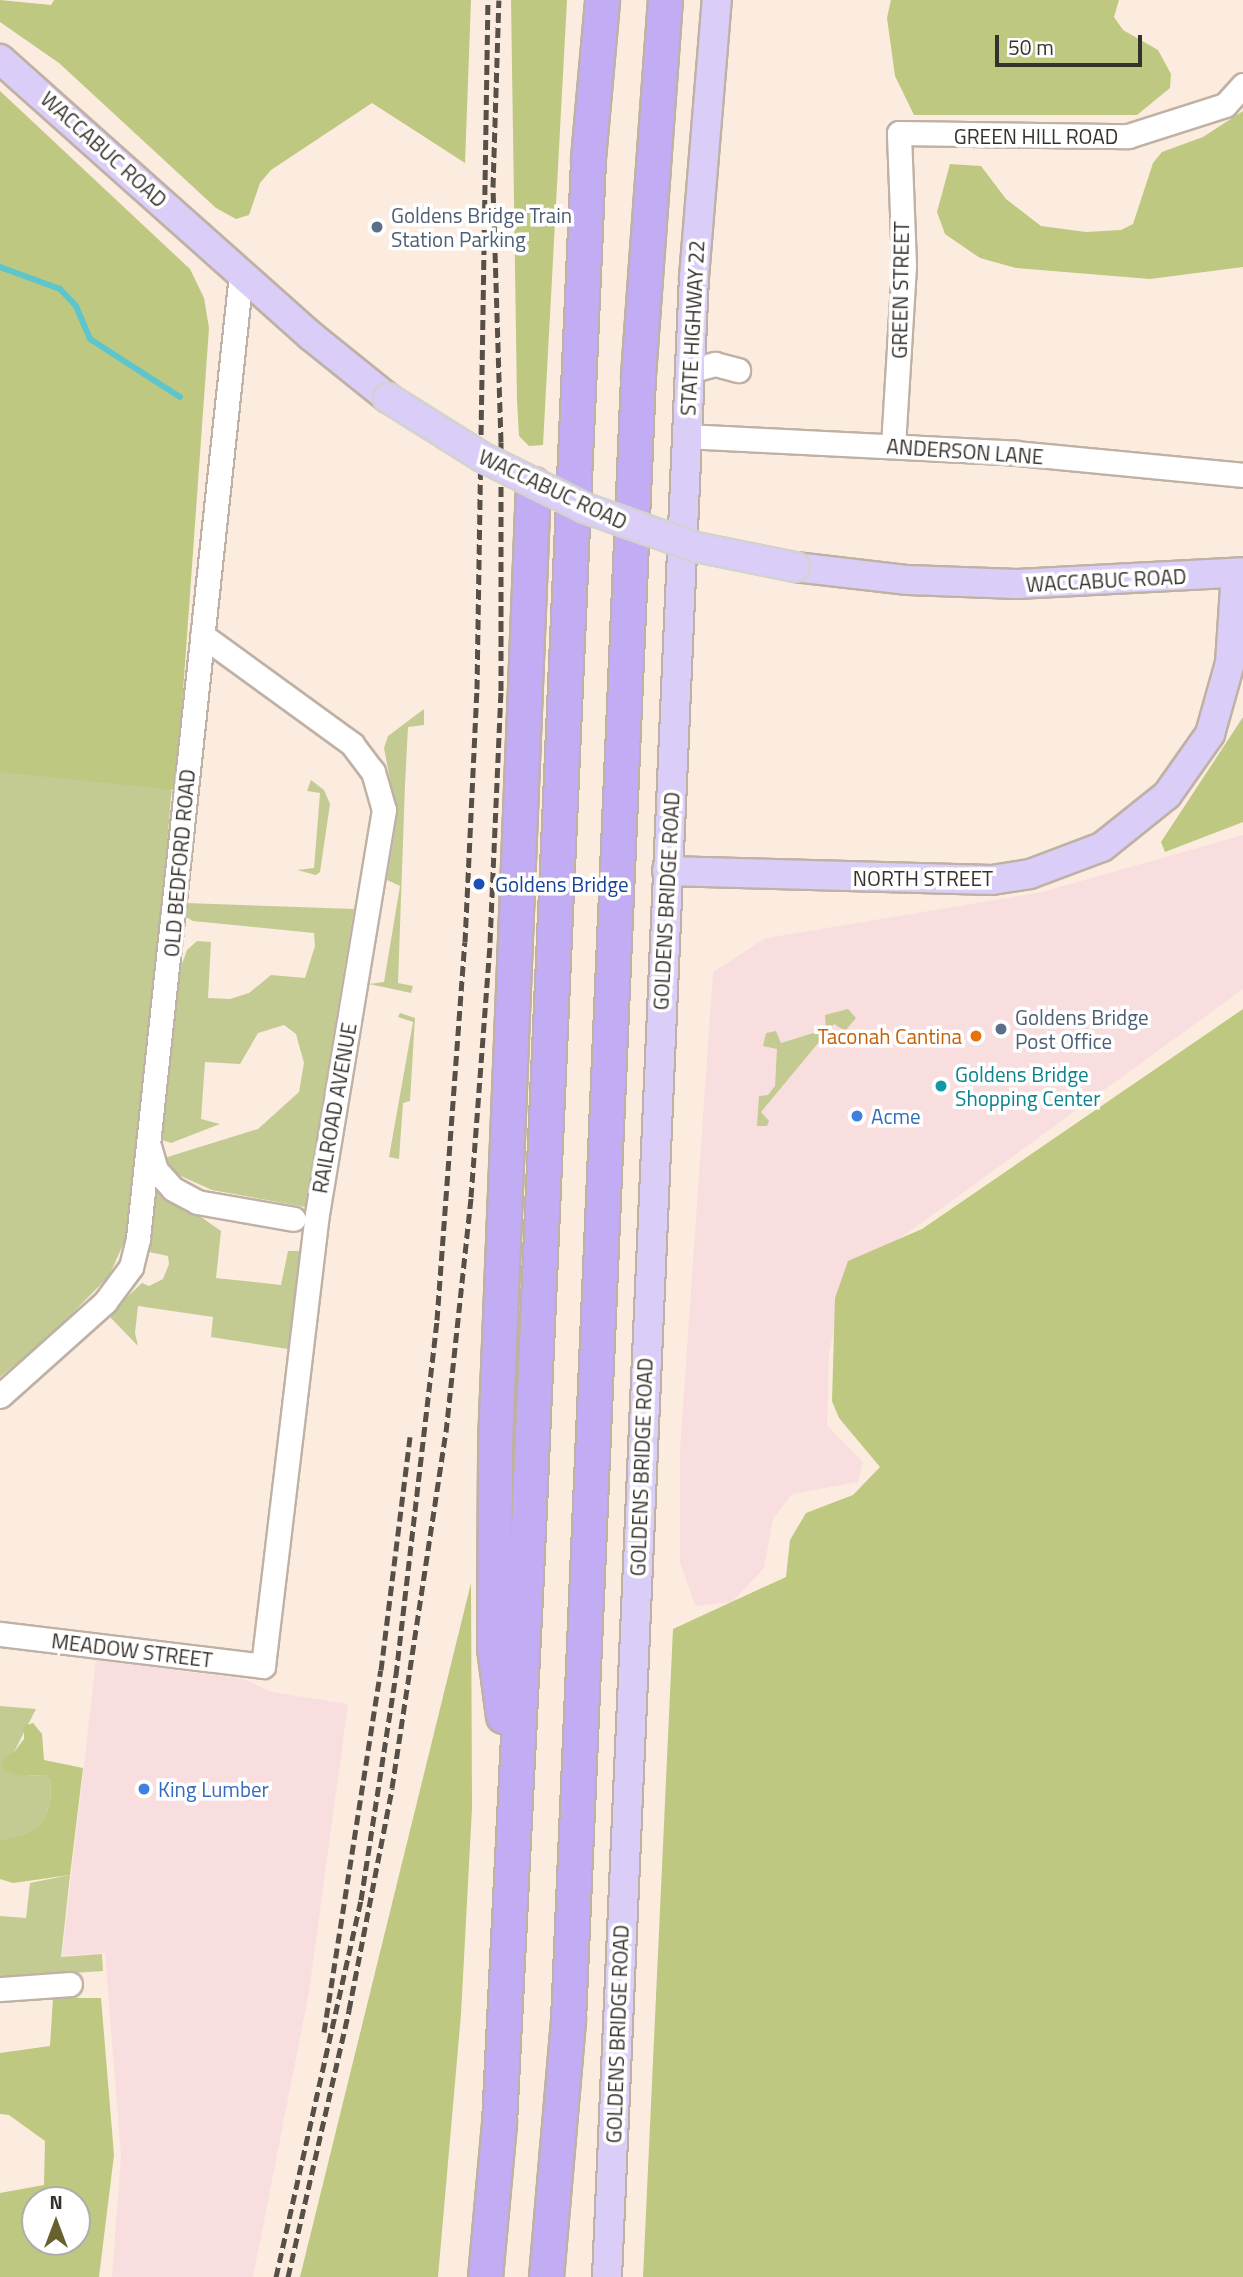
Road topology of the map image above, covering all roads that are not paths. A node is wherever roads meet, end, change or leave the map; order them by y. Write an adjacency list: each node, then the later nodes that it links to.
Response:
1 (602, 0): 23 (highway)
2 (665, 0): 27 (highway)
3 (717, 0): 9 (main road, STATE HIGHWAY 22)
4 (0, 59): 7 (main road, WACCABUC ROAD)
5 (1243, 85): 6 (street, GREEN HILL ROAD)
6 (900, 134): 11 (street, GREEN STREET)
7 (241, 274): 13 (main road, WACCABUC ROAD, bridge); 15 (street, OLD BEDFORD ROAD)
8 (738, 370): 9 (street)
9 (690, 371): 10 (main road, STATE HIGHWAY 22)
10 (686, 436): 11 (street, ANDERSON LANE); 16 (main road, STATE HIGHWAY 22)
11 (893, 446): 12 (street, ANDERSON LANE)
12 (1243, 475)
13 (533, 484): 14 (main road, WACCABUC ROAD, bridge); 23 (highway)
14 (1240, 573): 17 (main road, NORTH STREET)
15 (202, 635): 18 (street, OLD BEDFORD ROAD); 22 (street, RAILROAD AVENUE)
16 (677, 657): 17 (main road, GOLDENS BRIDGE ROAD)
17 (667, 871): 28 (main road, GOLDENS BRIDGE ROAD)
18 (147, 1140): 19 (street); 20 (street, OLD BEDFORD ROAD)
19 (294, 1219)
20 (0, 1396)
21 (0, 1634): 22 (street, MEADOW STREET)
22 (263, 1666)
23 (514, 1792): 26 (highway)
24 (70, 1984): 25 (street)
25 (0, 1989)
26 (485, 2277)
27 (546, 2277)
28 (607, 2277)

